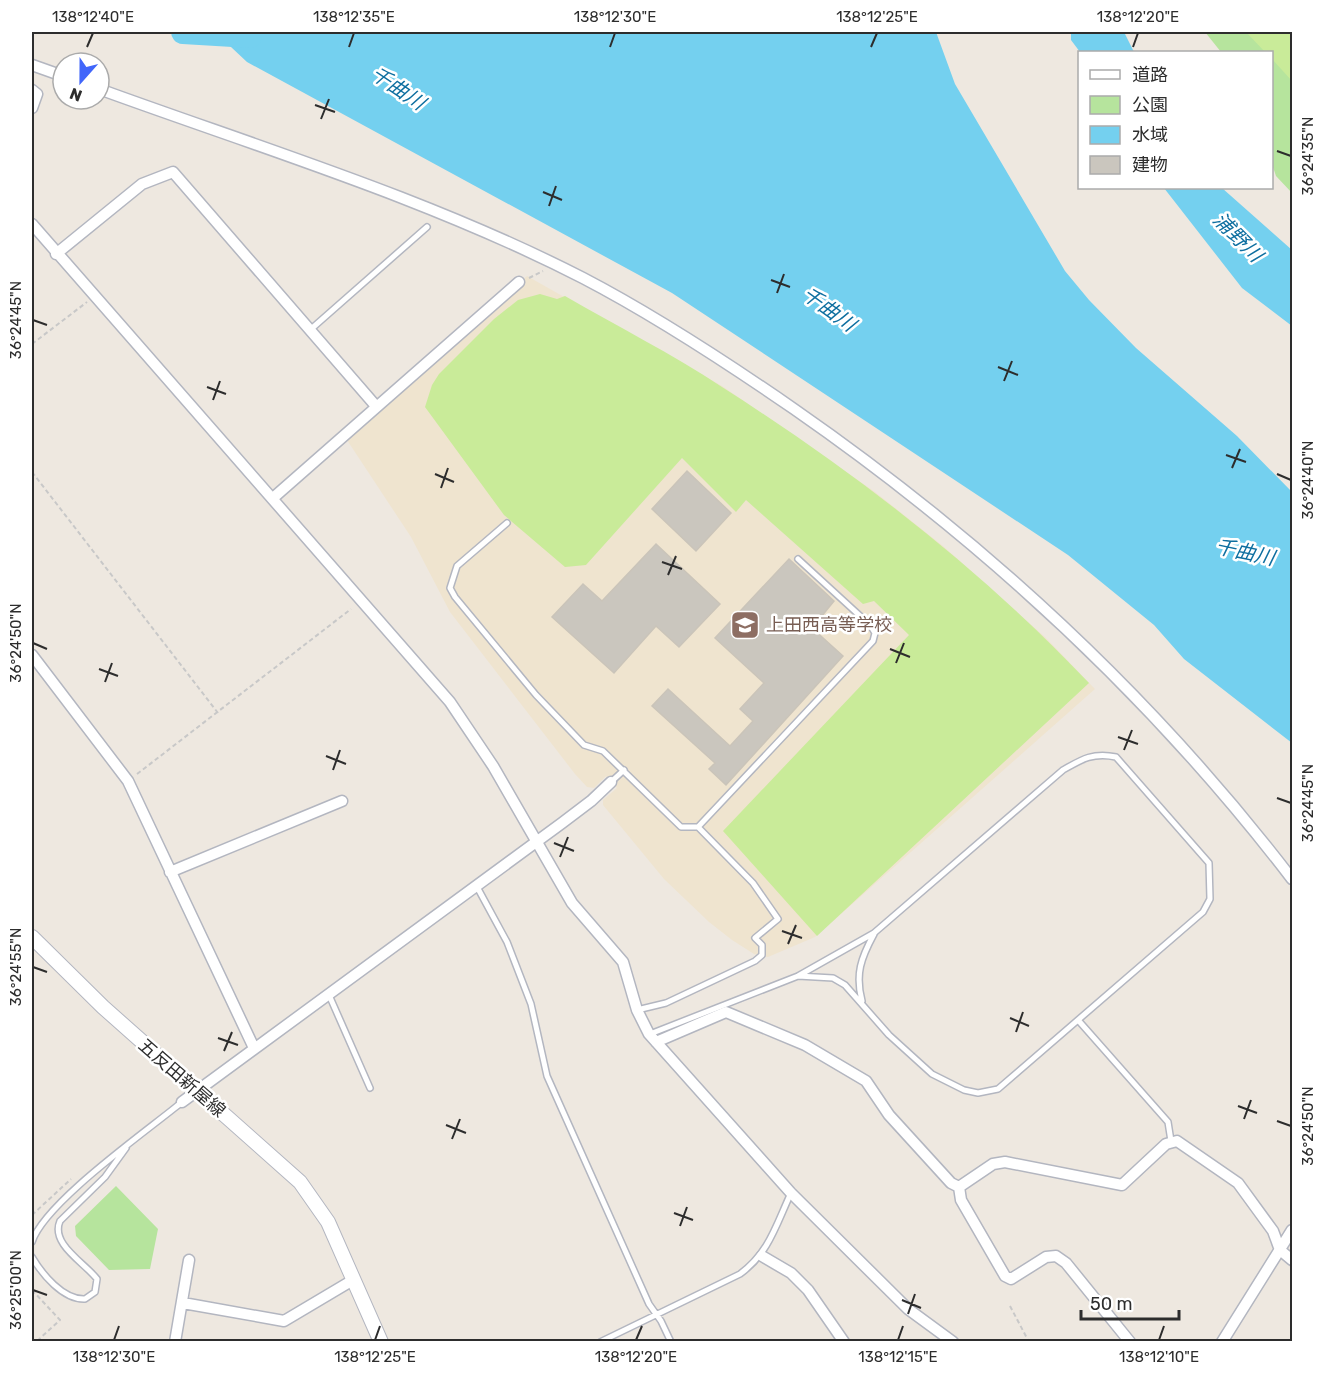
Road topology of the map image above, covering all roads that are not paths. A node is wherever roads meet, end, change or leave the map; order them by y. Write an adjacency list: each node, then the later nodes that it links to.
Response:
1 (32, 65): 2 (street)
2 (51, 72)
3 (32, 90): 5 (street)
4 (111, 93): 22 (street)
5 (32, 108)
6 (32, 224): 8 (street)
7 (428, 227): 10 (lane)
8 (56, 254): 10 (street); 12 (street)
9 (519, 282): 11 (street)
10 (309, 331): 11 (street)
11 (375, 405): 12 (street)
12 (273, 498): 20 (street)
13 (507, 523): 16 (lane)
14 (798, 559): 19 (lane)
15 (32, 655): 21 (street)
16 (624, 771): 17 (lane); 19 (lane)
17 (611, 782): 20 (street)
18 (342, 801): 21 (street)
19 (698, 827): 29 (lane)
20 (535, 842): 23 (street); 29 (street)
21 (170, 873): 32 (street)
22 (1293, 879)
23 (476, 885): 27 (street); 49 (lane)
24 (874, 933): 26 (lane); 28 (lane); 30 (lane)
25 (32, 937): 34 (street, 五反田新屋線)
26 (798, 976): 28 (lane); 31 (lane)
27 (329, 995): 32 (street); 33 (lane)
28 (862, 1003): 30 (lane)
29 (637, 1010): 31 (street)
30 (1078, 1020): 36 (lane)
31 (652, 1038): 38 (street); 39 (street)
32 (254, 1048): 34 (street)
33 (370, 1088)
34 (196, 1090): 35 (street); 47 (street, 五反田新屋線)
35 (182, 1102): 37 (lane)
36 (1172, 1141): 38 (street); 42 (street)
37 (126, 1148): 41 (lane); 44 (lane)
38 (959, 1187): 56 (street)
39 (790, 1193): 43 (lane); 55 (street)
40 (1293, 1230): 42 (street)
41 (32, 1242)
42 (1280, 1250): 46 (street); 57 (street)
43 (762, 1256): 49 (lane); 54 (street)
44 (32, 1257)
45 (189, 1260): 48 (street)
46 (1293, 1260)
47 (353, 1280): 48 (street); 51 (street, 五反田新屋線)
48 (183, 1303): 50 (street)
49 (656, 1315): 52 (lane); 53 (lane)
50 (175, 1341)
51 (381, 1341)
52 (600, 1341)
53 (671, 1341)
54 (844, 1341)
55 (953, 1341)
56 (1130, 1341)
57 (1222, 1341)

